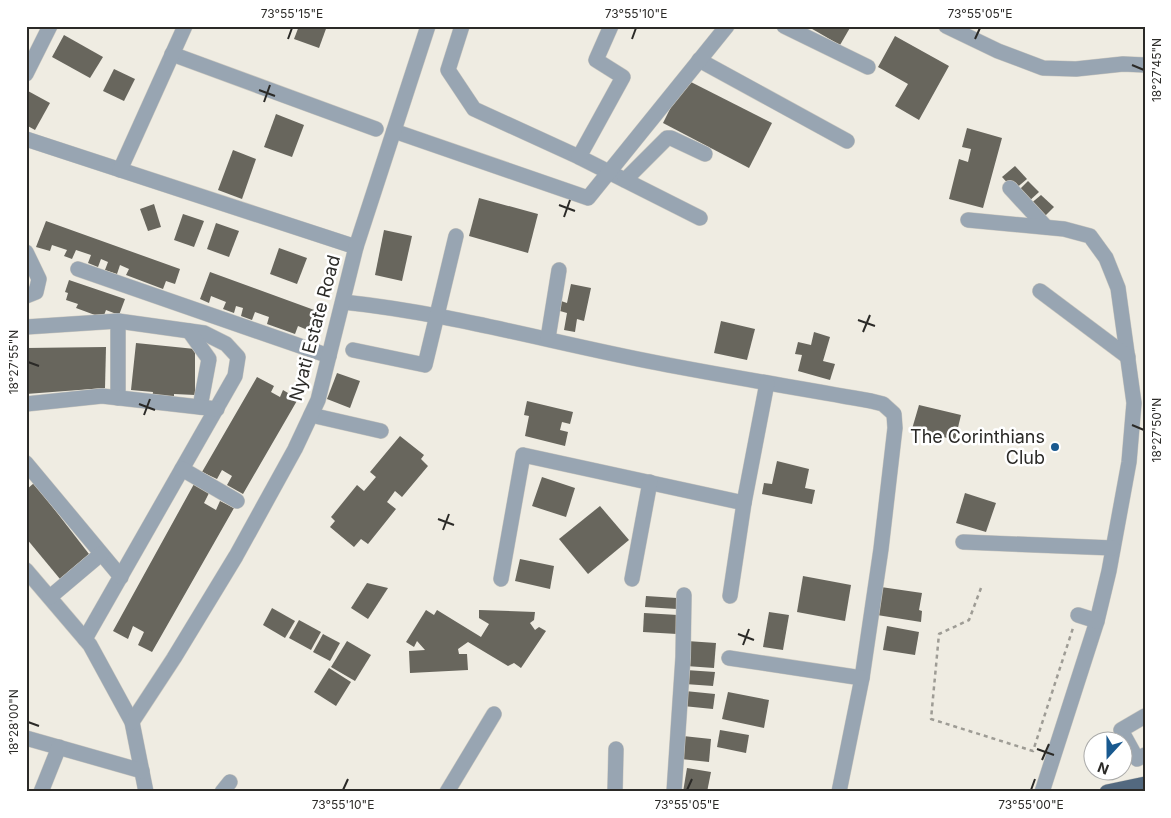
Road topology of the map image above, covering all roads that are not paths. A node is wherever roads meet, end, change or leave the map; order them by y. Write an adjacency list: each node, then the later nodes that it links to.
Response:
1 (50, 26): 13 (street)
2 (185, 26): 9 (street)
3 (428, 26): 15 (street, Nyati Estate Road)
4 (462, 26): 19 (street)
5 (611, 26): 19 (street)
6 (727, 26): 10 (street)
7 (784, 26): 12 (street)
8 (946, 26): 11 (street)
9 (172, 54): 14 (street); 20 (street)
10 (700, 60): 17 (street); 21 (street)
11 (1144, 64)
12 (868, 67)
13 (26, 74)
14 (376, 129)
15 (394, 131): 21 (street); 28 (street, Nyati Estate Road)
16 (26, 139): 20 (street)
17 (847, 142)
18 (705, 154): 22 (street)
19 (579, 157): 21 (street)
20 (120, 170): 28 (street)
21 (609, 172): 22 (street)
22 (625, 180): 24 (street)
23 (1010, 188): 26 (street)
24 (700, 218)
25 (968, 220): 26 (street)
26 (1046, 227): 42 (street)
27 (456, 236): 35 (street)
28 (356, 247): 34 (street, Nyati Estate Road)
29 (26, 252): 33 (street)
30 (78, 269): 41 (street)
31 (559, 270): 39 (street)
32 (1040, 291): 42 (street)
33 (26, 296)
34 (343, 302): 35 (street); 41 (street, Nyati Estate Road)
35 (437, 316): 39 (street); 40 (street)
36 (118, 321): 37 (street); 38 (street); 44 (street)
37 (26, 327)
38 (189, 331): 46 (street); 47 (street)
39 (548, 338): 43 (street)
40 (353, 350)
41 (330, 356): 48 (street, Nyati Estate Road)
42 (1128, 357): 56 (street)
43 (767, 383): 54 (street); 69 (street)
44 (118, 398): 45 (street); 46 (street)
45 (26, 404)
46 (200, 407): 47 (street)
47 (217, 409): 51 (street)
48 (311, 415): 49 (street); 72 (street, Nyati Estate Road)
49 (381, 431)
50 (26, 463): 57 (street)
51 (182, 470): 53 (street); 59 (street)
52 (650, 482): 54 (street); 60 (street); 61 (street)
53 (237, 501)
54 (744, 503): 63 (street)
55 (963, 542): 56 (street)
56 (1113, 548): 66 (street)
57 (101, 554): 59 (street); 64 (street)
58 (26, 570): 64 (street)
59 (121, 577): 67 (street)
60 (632, 578)
61 (502, 579)
62 (684, 595): 83 (street)
63 (730, 596)
64 (50, 597): 67 (street)
65 (1078, 615): 66 (street)
66 (1097, 621): 85 (street)
67 (85, 639): 72 (street)
68 (729, 658): 69 (street)
69 (862, 678): 84 (street)
70 (494, 714): 81 (street)
71 (1145, 716): 76 (street)
72 (132, 722): 77 (street)
73 (26, 738): 74 (street)
74 (59, 747): 77 (street); 79 (street)
75 (616, 749): 82 (street)
76 (1145, 755)
77 (142, 771): 80 (street)
78 (1145, 784): 86 (main road)
79 (41, 792)
80 (146, 792)
81 (447, 792)
82 (615, 792)
83 (674, 792)
84 (839, 792)
85 (1042, 792)
86 (1107, 792)

